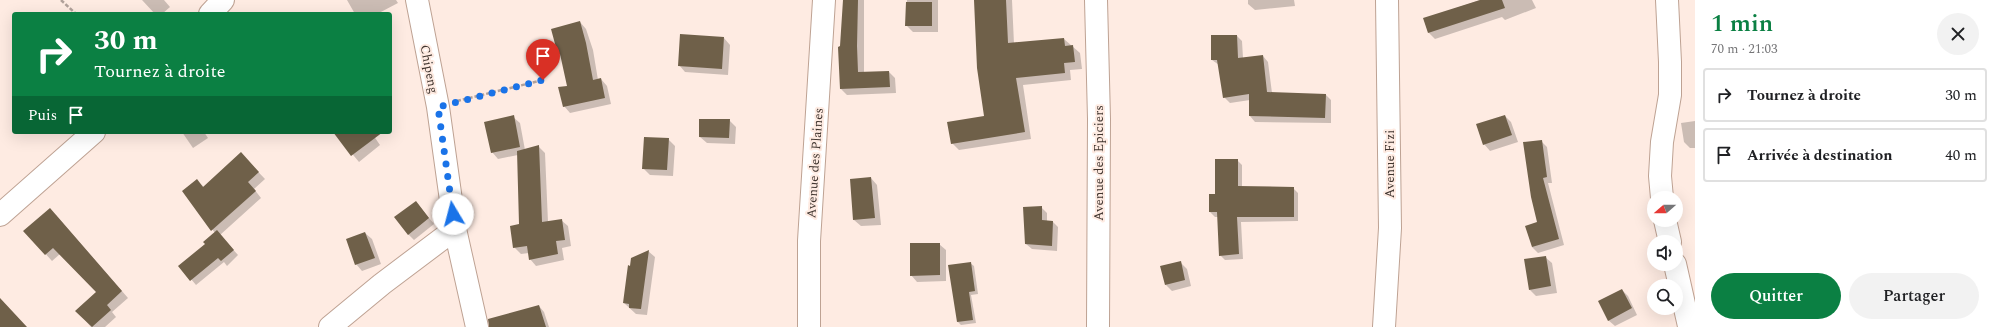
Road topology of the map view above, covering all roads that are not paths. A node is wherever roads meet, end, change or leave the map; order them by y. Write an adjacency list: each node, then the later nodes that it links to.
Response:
1 (223, 0): 7 (street)
2 (417, 0): 11 (street, Chipeng)
3 (824, 0): 16 (street, Avenue des Plaines)
4 (1096, 0): 17 (street, Avenue des Epiciers)
5 (1387, 0): 18 (street, Avenue Fizi)
6 (1667, 0): 9 (street)
7 (212, 12)
8 (92, 134): 10 (street)
9 (1661, 191)
10 (0, 215)
11 (455, 229): 14 (street); 15 (street, Chipeng)
12 (1677, 271): 13 (street)
13 (1690, 326)
14 (330, 327)
15 (477, 327)
16 (809, 327)
17 (1098, 327)
18 (1384, 327)

